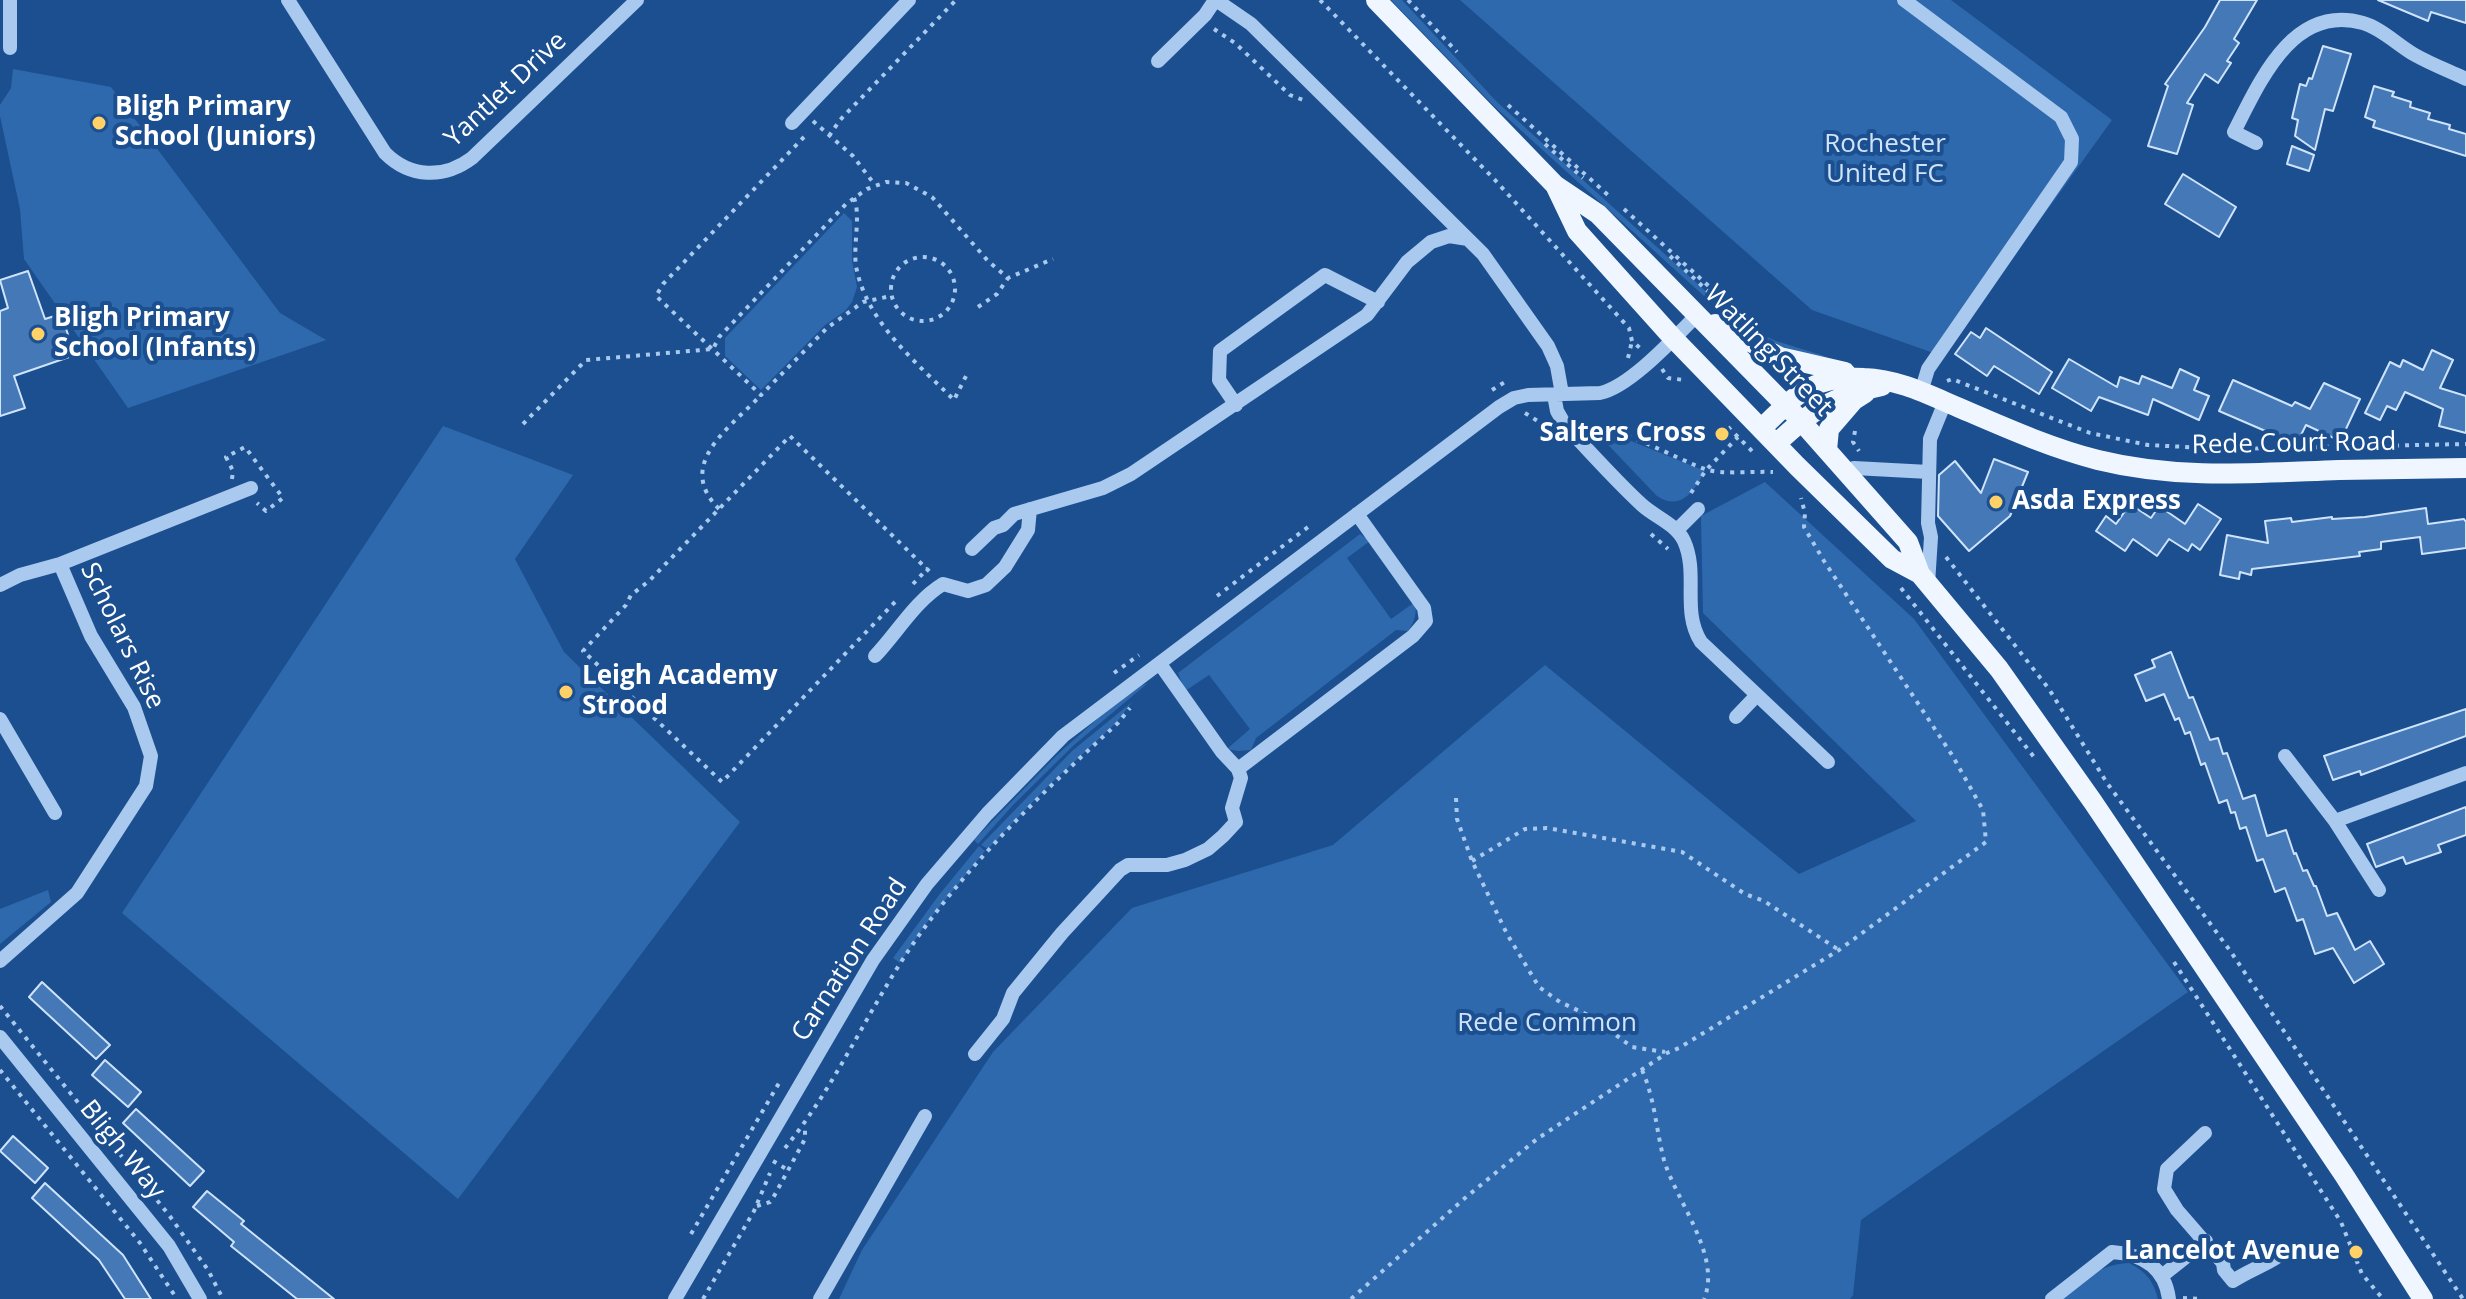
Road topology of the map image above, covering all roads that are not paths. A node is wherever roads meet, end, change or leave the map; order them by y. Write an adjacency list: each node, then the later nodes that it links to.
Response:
1 (10, 0): 8 (street)
2 (288, 0): 3 (street, Yantlet Drive)
3 (637, 0)
4 (909, 0): 11 (street)
5 (1216, 0): 9 (street); 14 (street)
6 (1376, 0): 13 (main road, Watling Street)
7 (1904, 0): 19 (street)
8 (10, 48)
9 (1158, 61)
10 (2466, 79): 12 (street)
11 (792, 123)
12 (2256, 143)
13 (1555, 185): 16 (main road, Watling Street); 17 (main road, Watling Street)
14 (1468, 239): 15 (street); 20 (street)
15 (1378, 302): 22 (street); 22 (street)
16 (1697, 315): 17 (street, Carnation Road); 18 (main road); 23 (main road, Watling Street)
17 (1673, 338): 20 (street, Carnation Road); 25 (main road, Watling Street)
18 (1872, 383): 19 (main road, Rede Court Road); 23 (main road, Rede Court Road); 24 (main road, Rede Court Road); 27 (main road)
19 (1923, 384): 21 (main road, Rede Court Road)
20 (1558, 394): 34 (street, Carnation Road); 35 (street)
21 (1945, 402): 28 (main road, Rede Court Road); 29 (street)
22 (1236, 405): 32 (street)
23 (1786, 405): 24 (main road, Watling Street); 25 (main road, Rede Court Road)
24 (1801, 421): 26 (main road, Rede Court Road); 27 (main road, Watling Street)
25 (1761, 429): 26 (main road, Watling Street)
26 (1776, 444): 38 (main road, Watling Street)
27 (1827, 450): 30 (main road, Watling Street)
28 (2466, 468)
29 (1929, 472): 30 (street); 38 (street)
30 (1847, 473): 38 (main road, Watling Street)
31 (250, 494): 37 (street, Scholars Rise)
32 (1030, 509): 36 (street); 40 (street)
33 (1698, 509): 35 (street)
34 (1357, 514): 41 (street, Carnation Road); 48 (street)
35 (1677, 530): 42 (street)
36 (972, 549)
37 (60, 564): 39 (street, Scholars Rise); 52 (street, Scholars Rise)
38 (1924, 579): 65 (main road)
39 (0, 585)
40 (875, 656)
41 (1160, 664): 48 (street); 61 (street, Carnation Road)
42 (1757, 695): 43 (street); 46 (street)
43 (1736, 717)
44 (0, 719): 49 (street)
45 (2285, 756): 50 (street)
46 (1828, 762)
47 (2466, 773): 50 (street)
48 (1239, 774): 54 (street)
49 (55, 813)
50 (2335, 821): 51 (street)
51 (2379, 890)
52 (0, 961)
53 (0, 1037): 60 (street, Bligh Way)
54 (975, 1054)
55 (925, 1116): 62 (street)
56 (2205, 1133): 57 (street)
57 (2206, 1241): 58 (street); 59 (street)
58 (2287, 1250)
59 (2163, 1275): 63 (street); 64 (street)
60 (200, 1299)
61 (675, 1299)
62 (820, 1299)
63 (2052, 1299)
64 (2169, 1299)
65 (2423, 1299)

